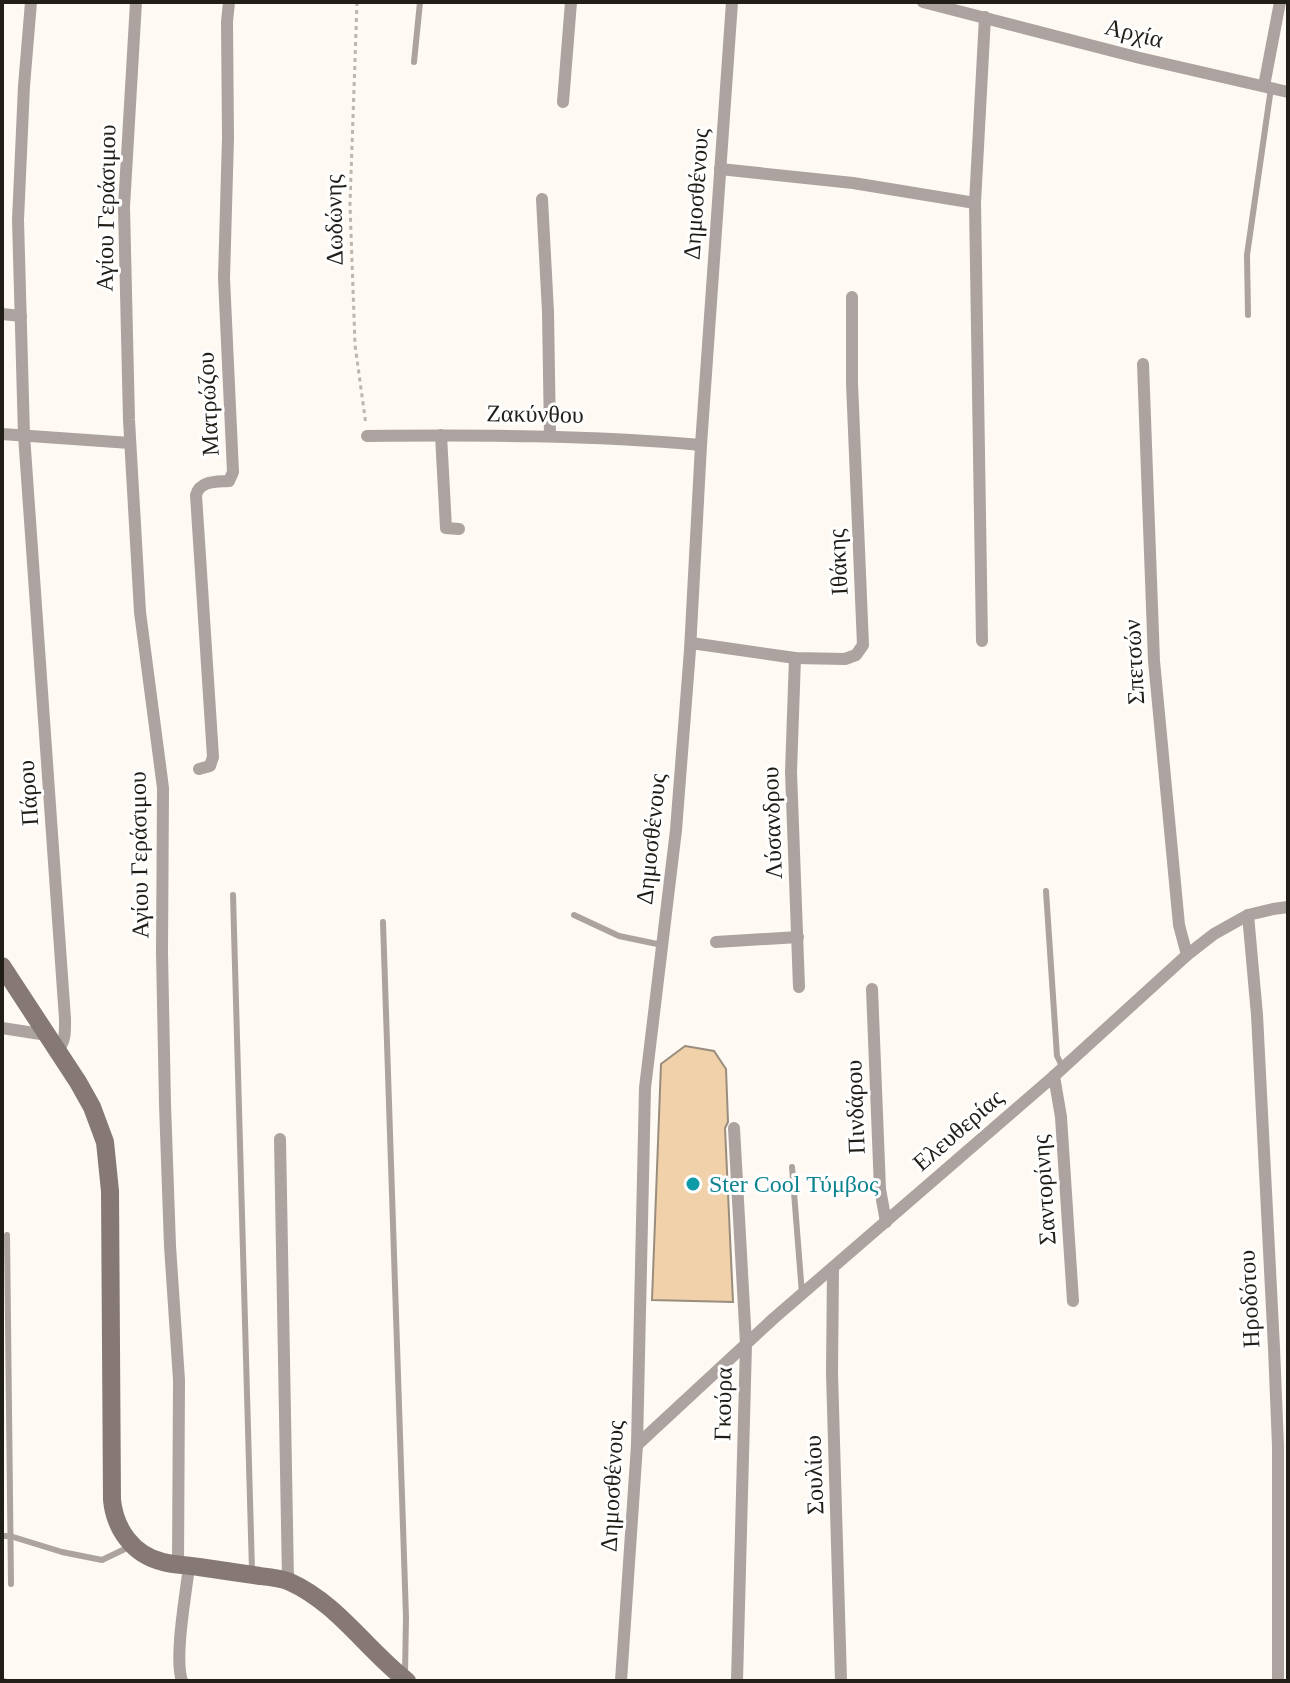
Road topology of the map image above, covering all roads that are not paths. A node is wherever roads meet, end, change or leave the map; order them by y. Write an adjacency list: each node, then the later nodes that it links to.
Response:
1 (31, 2): 20 (street, Πάρου)
2 (136, 2): 27 (street, Αγίου Γεράσιμου)
3 (229, 2): 33 (street, Ματρώζου)
4 (420, 2): 10 (lane)
5 (571, 2): 13 (street)
6 (732, 2): 14 (street, Δημοσθένους)
7 (923, 2): 9 (street, Αρχία)
8 (1280, 2): 11 (street)
9 (985, 17): 11 (street, Αρχία); 16 (street)
10 (414, 62)
11 (1268, 86): 12 (street, Αρχία); 19 (lane)
12 (1288, 92)
13 (563, 102)
14 (720, 169): 16 (street); 28 (street, Δημοσθένους)
15 (542, 199): 26 (street)
16 (975, 203): 30 (street)
17 (852, 297): 32 (street, Ιθάκης)
18 (2, 314): 20 (street)
19 (1248, 315)
20 (21, 316): 23 (street, Πάρου)
21 (1143, 364): 43 (street, Σπετσών)
22 (2, 434): 23 (street)
23 (24, 435): 27 (street); 48 (street, Πάρου)
24 (441, 435): 25 (street, Ζακύνθου); 26 (street, Ζακύνθου); 29 (street)
25 (367, 436)
26 (550, 436): 28 (street, Ζακύνθου)
27 (130, 443): 62 (street, Αγίου Γεράσιμου)
28 (701, 445): 31 (street, Δημοσθένους)
29 (459, 529)
30 (982, 641)
31 (691, 643): 32 (street, Ιθάκης); 42 (street, Δημοσθένους)
32 (795, 658): 40 (street, Λύσανδρου)
33 (199, 769)
34 (1046, 891): 49 (lane)
35 (233, 895): 63 (lane)
36 (1288, 907): 38 (street, Ελευθερίας)
37 (574, 915): 42 (lane)
38 (1248, 915): 43 (street, Ελευθερίας); 71 (street, Ηροδότου)
39 (383, 922): 67 (lane)
40 (798, 937): 41 (street); 45 (street, Λύσανδρου)
41 (716, 942)
42 (662, 945): 59 (street, Δημοσθένους)
43 (1187, 955): 49 (street, Ελευθερίας)
44 (2, 966): 48 (main road)
45 (799, 987)
46 (872, 989): 53 (street, Πινδάρου)
47 (2, 1028): 48 (street)
48 (52, 1043): 61 (main road)
49 (1058, 1072): 53 (street, Ελευθερίας); 57 (street, Σαντορίνης)
50 (734, 1128): 58 (street, Γκούρα)
51 (280, 1139): 64 (street)
52 (792, 1167): 56 (lane)
53 (886, 1222): 55 (street, Ελευθερίας)
54 (7, 1235): 60 (lane)
55 (833, 1268): 56 (street, Ελευθερίας); 70 (street, Σουλίου)
56 (802, 1294): 58 (street, Ελευθερίας)
57 (1073, 1301)
58 (746, 1344): 59 (street, Ελευθερίας); 69 (street, Γκούρα)
59 (637, 1445): 68 (street, Δημοσθένους)
60 (6, 1536): 61 (lane); 65 (lane)
61 (132, 1545): 62 (main road)
62 (184, 1565): 63 (main road); 66 (street, Αγίου Γεράσιμου)
63 (252, 1575): 64 (main road)
64 (288, 1580): 67 (main road)
65 (11, 1584)
66 (182, 1681)
67 (405, 1681)
68 (621, 1681)
69 (737, 1681)
70 (841, 1681)
71 (1278, 1681)

